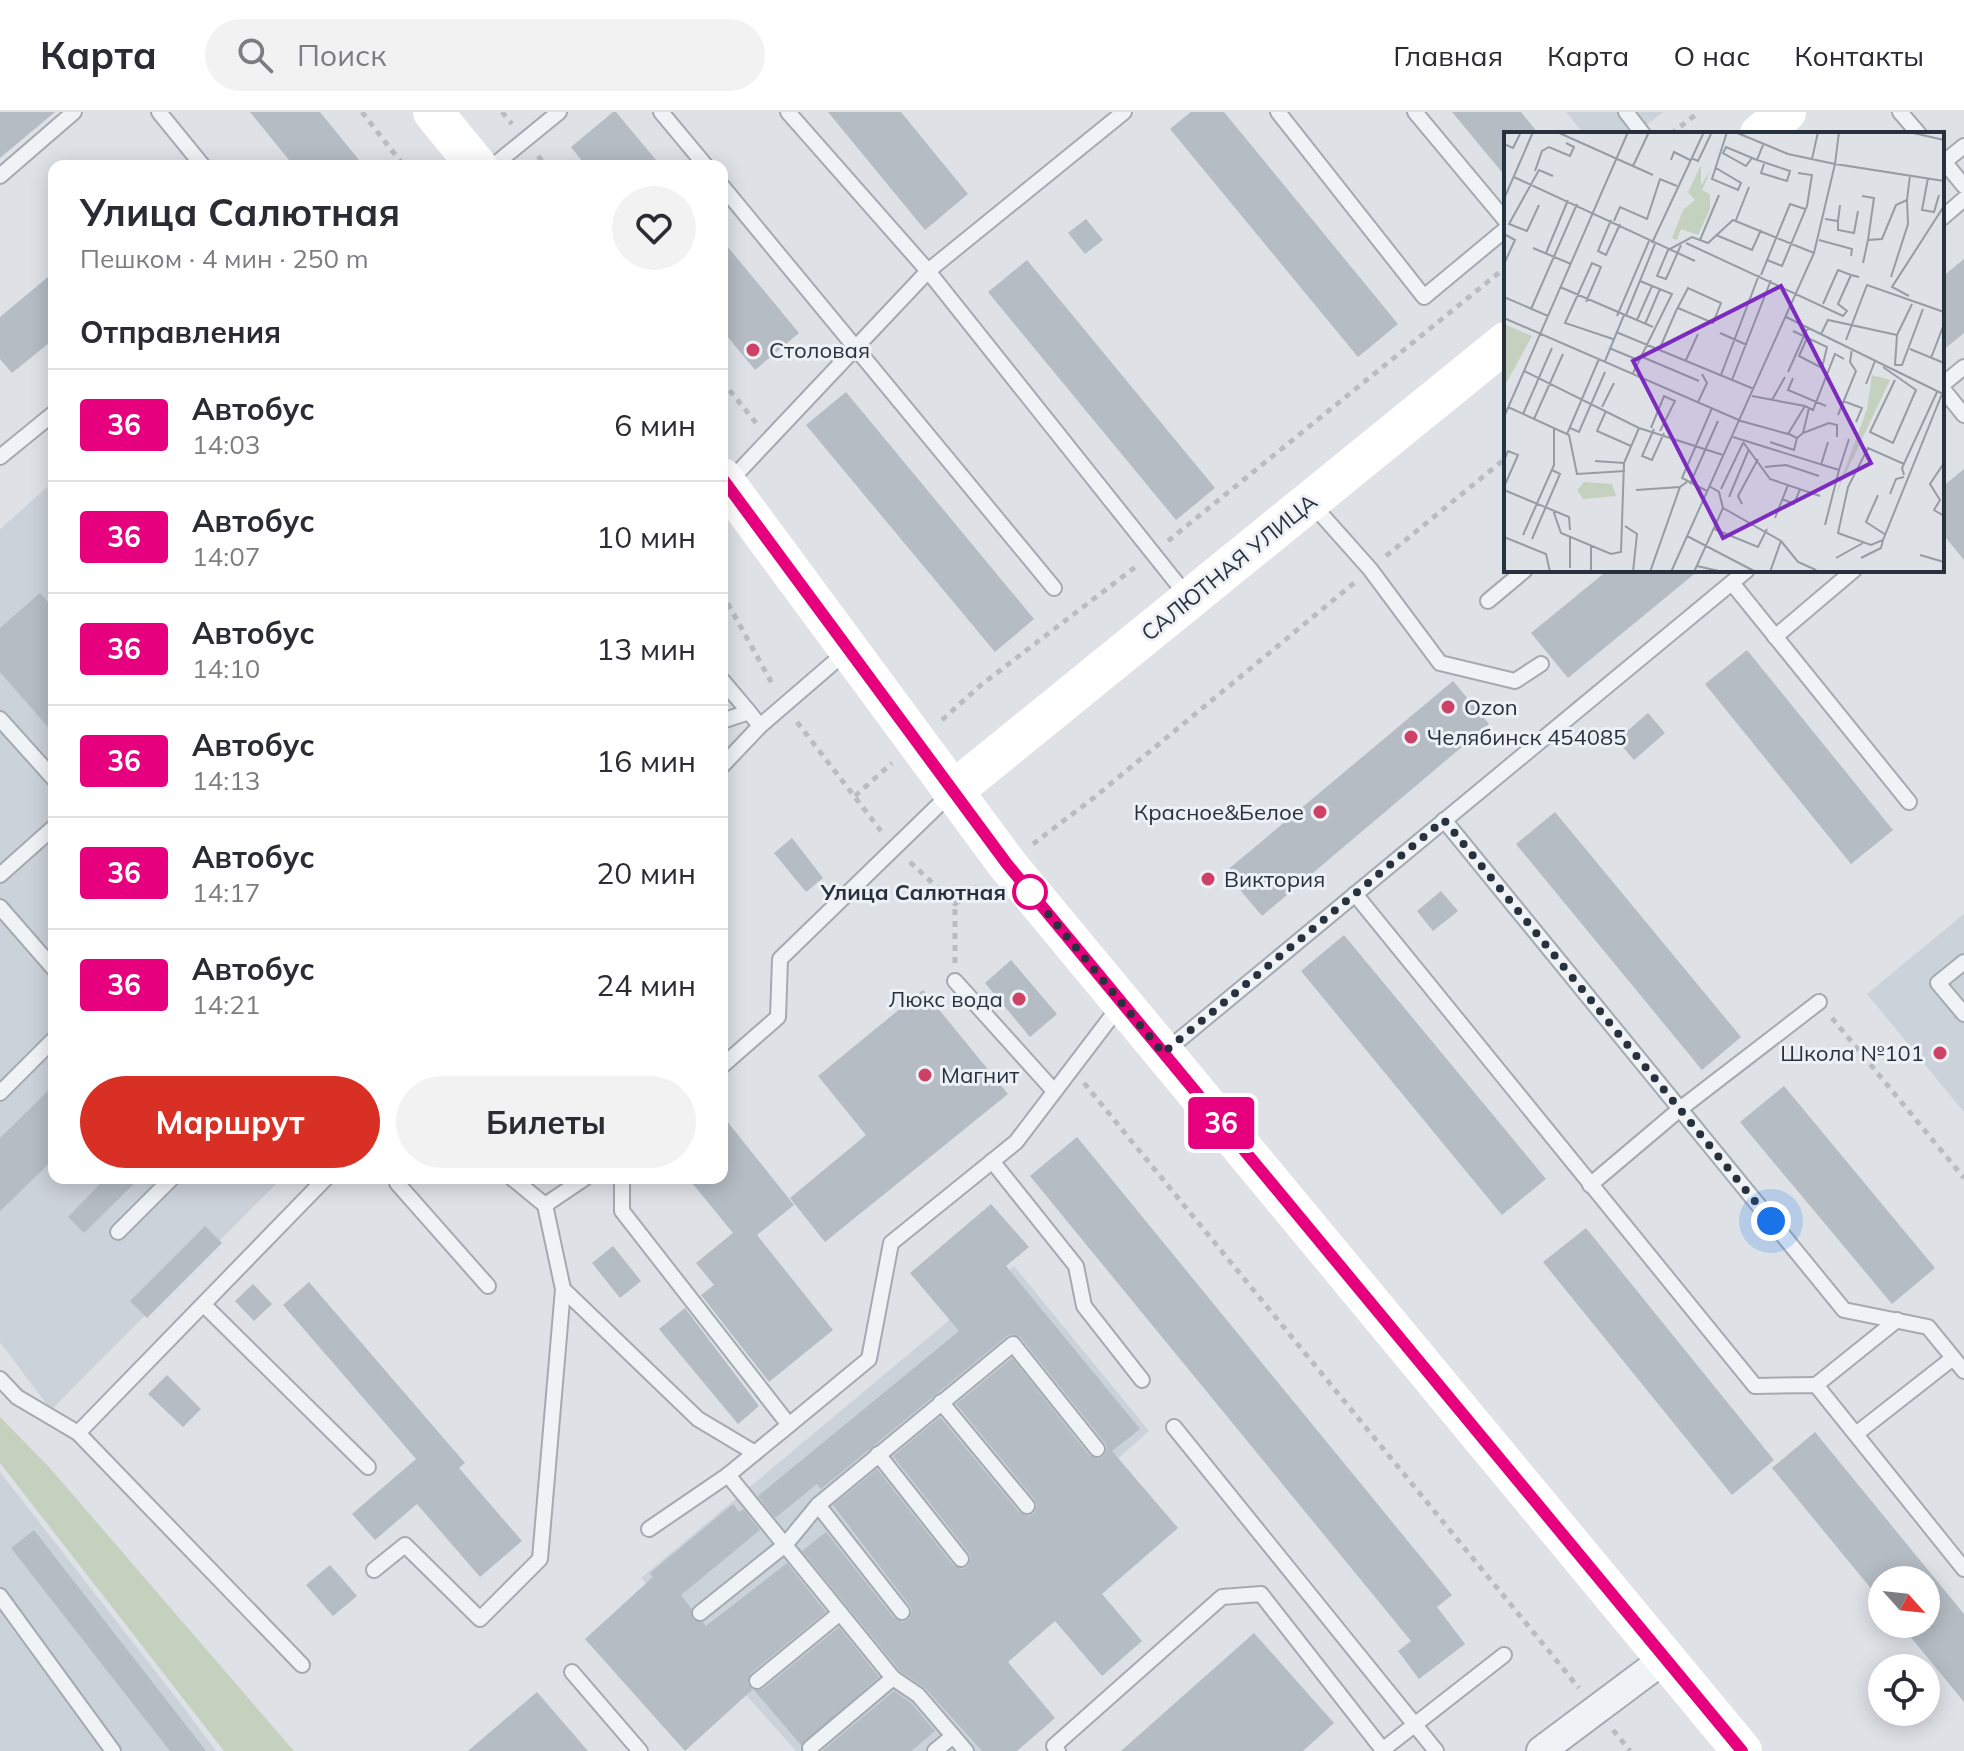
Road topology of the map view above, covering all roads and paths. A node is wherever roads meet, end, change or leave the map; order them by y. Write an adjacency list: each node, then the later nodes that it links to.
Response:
1 (74, 112): 27 (lane)
2 (159, 112): 20 (lane)
3 (362, 112): 21 (path)
4 (433, 112): 22 (main road)
5 (559, 112): 23 (lane)
6 (661, 112): 24 (lane)
7 (788, 112): 35 (lane)
8 (1124, 112): 35 (lane)
9 (1278, 112): 33 (lane)
10 (1415, 112): 32 (lane)
11 (1626, 112): 15 (lane)
12 (1699, 112): 16 (path)
13 (1786, 112): 17 (main road)
14 (1900, 112): 18 (lane)
15 (1641, 132)
16 (1674, 132)
17 (1762, 132)
18 (1917, 132)
19 (1964, 146): 25 (lane)
20 (198, 160)
21 (399, 160)
22 (472, 160)
23 (500, 160)
24 (701, 160)
25 (1944, 160)
26 (1944, 162): 28 (lane)
27 (0, 176)
28 (1964, 186)
29 (728, 193): 37 (lane)
30 (1964, 199): 31 (lane)
31 (1944, 216)
32 (1504, 219)
33 (1504, 231)
34 (1504, 269): 49 (path)
35 (928, 271): 37 (lane); 49 (lane)
36 (1504, 344): 48 (main road, САЛЮТНАЯ УЛИЦА)
37 (856, 348): 44 (lane); 54 (lane)
38 (1964, 367): 39 (lane)
39 (1944, 384)
40 (728, 388): 44 (path)
41 (1944, 389): 42 (lane)
42 (1964, 415)
43 (48, 418): 45 (lane)
44 (770, 439): 46 (lane)
45 (0, 457)
46 (728, 477)
47 (728, 487): 58 (main road)
48 (1310, 501): 55 (main road, САЛЮТНАЯ УЛИЦА); 59 (lane)
49 (1153, 553): 55 (lane); 65 (path)
50 (1523, 572): 56 (lane)
51 (1745, 572): 53 (lane)
52 (1852, 572): 57 (lane)
53 (1732, 583): 57 (lane); 71 (lane)
54 (1054, 588)
55 (1190, 599): 68 (main road, САЛЮТНАЯ УЛИЦА)
56 (1488, 601)
57 (1775, 637): 70 (lane)
58 (847, 651): 64 (lane); 65 (main road)
59 (1541, 664)
60 (728, 687): 61 (lane)
61 (749, 712): 63 (lane); 64 (lane)
62 (0, 719): 67 (lane)
63 (728, 719)
64 (760, 726): 66 (lane)
65 (916, 743): 68 (main road); 69 (path)
66 (728, 760)
67 (48, 772)
68 (952, 792): 81 (main road); 85 (lane)
69 (855, 797)
70 (1909, 802)
71 (1444, 820): 74 (lane); 89 (lane)
72 (48, 832): 73 (lane)
73 (0, 875)
74 (1355, 894): 84 (lane); 98 (lane)
75 (955, 904): 79 (path)
76 (0, 907): 77 (lane)
77 (48, 962)
78 (1964, 962): 82 (lane)
79 (955, 981): 87 (lane)
80 (1819, 1002): 89 (lane); 91 (path)
81 (1122, 1003): 84 (main road); 86 (lane)
82 (1964, 1014)
83 (48, 1045): 88 (lane)
84 (1163, 1053): 132 (main road)
85 (728, 1061)
86 (1072, 1068): 87 (lane); 137 (path)
87 (1054, 1091): 90 (lane)
88 (0, 1093)
89 (1680, 1109): 98 (lane); 104 (lane)
90 (992, 1161): 108 (lane); 111 (lane)
91 (1964, 1178)
92 (166, 1184): 100 (lane)
93 (320, 1184): 103 (lane)
94 (398, 1184): 101 (lane)
95 (519, 1184): 99 (lane)
96 (576, 1184): 99 (lane)
97 (622, 1184): 111 (lane)
98 (1590, 1185): 109 (lane)
99 (545, 1205): 102 (lane)
100 (118, 1232)
101 (488, 1286)
102 (563, 1289): 116 (lane); 126 (lane)
103 (204, 1305): 113 (lane); 118 (lane)
104 (1897, 1320): 105 (lane); 109 (lane)
105 (1953, 1358): 106 (lane); 114 (lane)
106 (1964, 1371)
107 (0, 1379): 113 (lane)
108 (1142, 1380)
109 (1816, 1385): 114 (lane)
110 (941, 1402): 115 (lane); 117 (lane); 121 (lane)
111 (789, 1425): 116 (lane)
112 (1174, 1427): 138 (lane)
113 (78, 1433): 133 (lane)
114 (1856, 1434): 125 (lane)
115 (1097, 1449)
116 (755, 1453): 119 (lane)
117 (878, 1454): 120 (lane); 124 (lane)
118 (368, 1467)
119 (728, 1475): 122 (lane); 123 (lane)
120 (818, 1505): 123 (lane); 128 (lane)
121 (1027, 1506)
122 (649, 1529)
123 (785, 1545): 129 (lane); 130 (lane)
124 (961, 1559)
125 (1964, 1569)
126 (374, 1570)
127 (0, 1596): 142 (lane)
128 (902, 1612)
129 (700, 1613)
130 (840, 1613): 135 (lane); 136 (lane)
131 (1504, 1655): 138 (lane)
132 (1664, 1659): 137 (street); 150 (main road)
133 (302, 1665)
134 (572, 1672): 143 (lane)
135 (893, 1678): 139 (lane); 140 (lane)
136 (757, 1681)
137 (1597, 1709): 148 (street); 149 (path)
138 (1414, 1724): 141 (lane); 147 (lane)
139 (953, 1736): 144 (lane); 145 (lane)
140 (810, 1748)
141 (1382, 1750): 146 (lane)
142 (113, 1751)
143 (640, 1751)
144 (935, 1751)
145 (966, 1751)
146 (1058, 1751)
147 (1436, 1751)
148 (1541, 1751)
149 (1630, 1751)
150 (1742, 1751)

